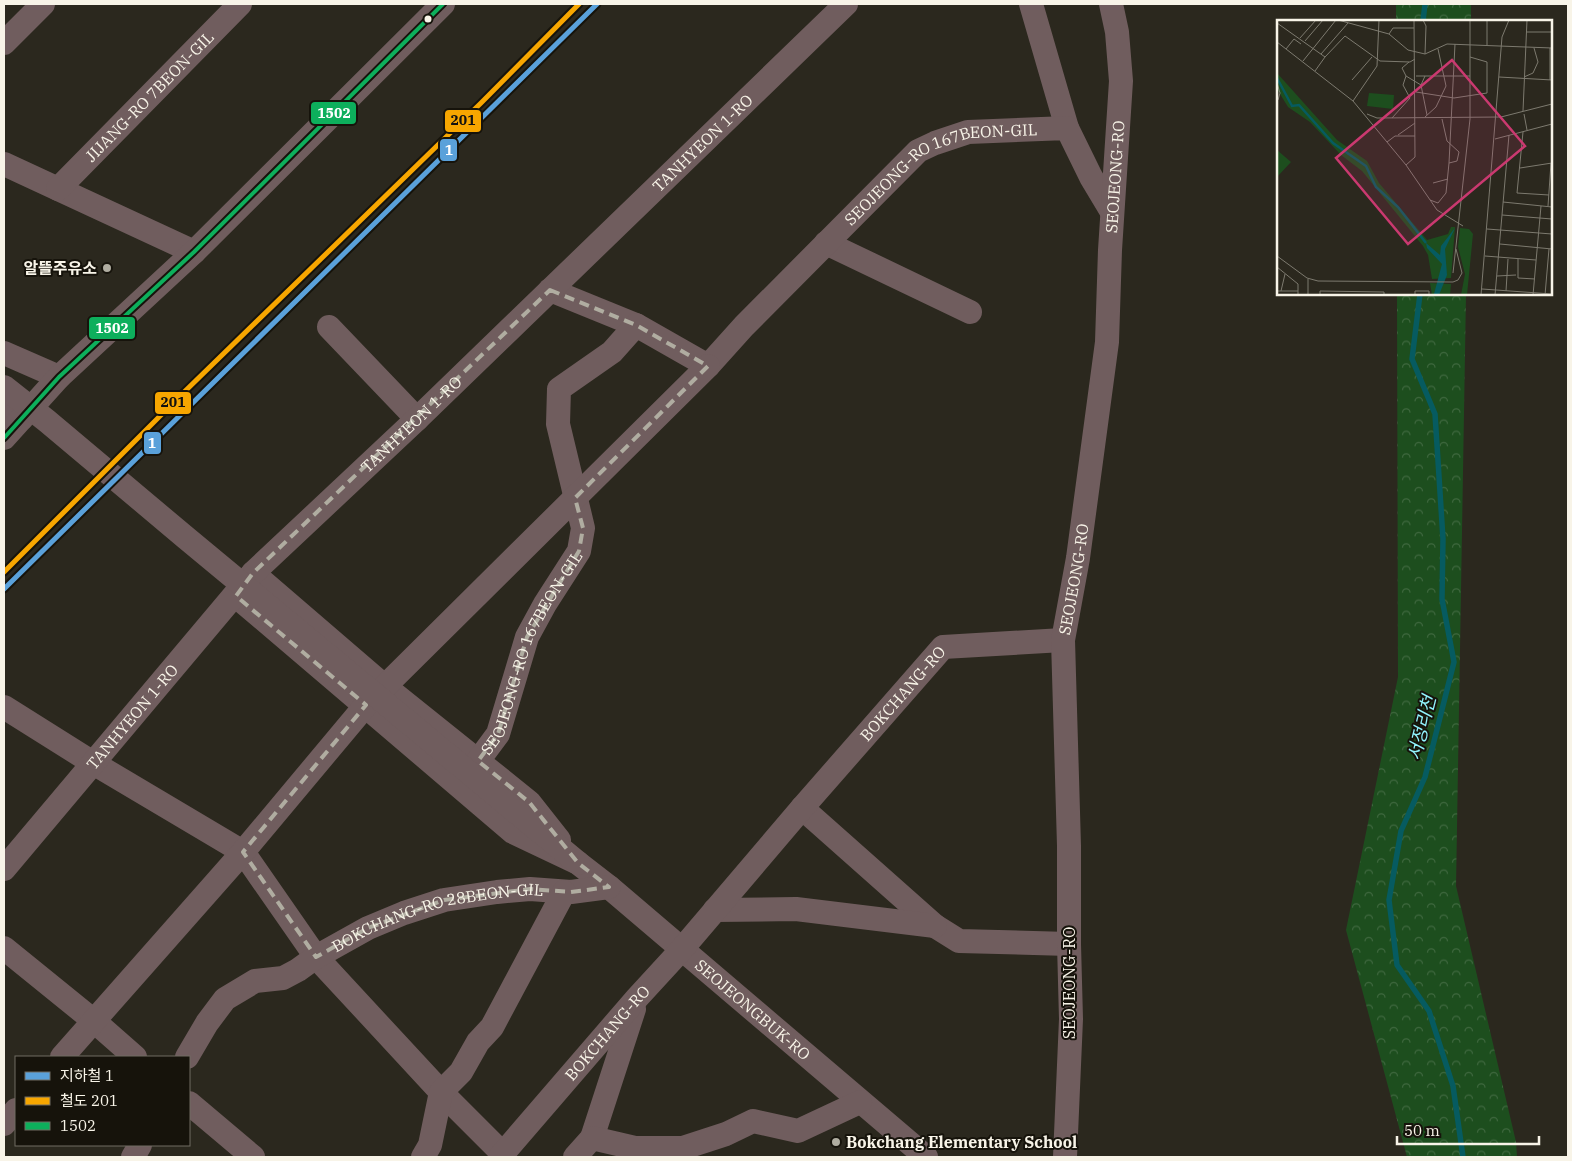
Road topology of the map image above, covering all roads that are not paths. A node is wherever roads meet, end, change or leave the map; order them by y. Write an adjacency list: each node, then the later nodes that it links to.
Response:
1 (43, 4): 7 (street)
2 (240, 4): 10 (street, JIJANG-RO 7BEON-GIL)
3 (443, 4): 13 (street)
4 (846, 4): 14 (street, TANHYEON 1-RO)
5 (1030, 4): 8 (street, SEOJEONG-RO 167BEON-GIL)
6 (1112, 4): 11 (street, SEOJEONG-RO)
7 (4, 43)
8 (1067, 128): 11 (street, SEOJEONG-RO 167BEON-GIL); 12 (street, SEOJEONG-RO 167BEON-GIL)
9 (4, 164): 10 (street)
10 (58, 189): 13 (street)
11 (1112, 212): 29 (street, SEOJEONG-RO)
12 (826, 243): 15 (street, SEOJEONG-RO 167BEON-GIL); 19 (street, SEOJEONG-RO 167BEON-GIL)
13 (194, 252): 20 (street)
14 (550, 290): 16 (street); 24 (street, TANHYEON 1-RO)
15 (970, 312)
16 (636, 325): 19 (street); 26 (street, SEOJEONG-RO 167BEON-GIL)
17 (329, 327): 24 (street)
18 (4, 353): 20 (street)
19 (708, 366): 26 (street, SEOJEONG-RO 167BEON-GIL)
20 (58, 377): 23 (street)
21 (4, 387): 37 (street, bridge)
22 (4, 403): 23 (street)
23 (22, 418): 25 (street)
24 (417, 419): 27 (street, TANHYEON 1-RO)
25 (4, 438)
26 (575, 498): 30 (street, SEOJEONG-RO 167BEON-GIL); 33 (street, SEOJEONG-RO 167BEON-GIL)
27 (254, 573): 28 (street, TANHYEON 1-RO); 30 (street)
28 (236, 596): 31 (street); 34 (street, TANHYEON 1-RO)
29 (1063, 640): 35 (street, BOKCHANG-RO); 43 (street, SEOJEONG-RO)
30 (385, 686): 31 (street, SEOJEONG-RO 167BEON-GIL); 33 (street)
31 (366, 705): 36 (street); 37 (street)
32 (4, 708): 34 (street, BOKCHANG-RO 28BEON-GIL)
33 (478, 761): 37 (street)
34 (93, 763): 36 (street, BOKCHANG-RO 28BEON-GIL); 38 (street, TANHYEON 1-RO)
35 (802, 808): 41 (street, BOKCHANG-RO); 42 (street)
36 (243, 852): 46 (street, BOKCHANG-RO 28BEON-GIL); 48 (street)
37 (578, 863): 39 (street, SEOJEONGBUK-RO)
38 (4, 869)
39 (609, 886): 40 (street, BOKCHANG-RO 28BEON-GIL); 45 (street, SEOJEONGBUK-RO)
40 (564, 892): 46 (street, BOKCHANG-RO 28BEON-GIL); 52 (street, BOKCHANG-RO 28BEON-GIL)
41 (715, 910): 42 (street); 45 (street, BOKCHANG-RO)
42 (936, 926): 43 (street)
43 (1069, 944): 67 (street, SEOJEONG-RO)
44 (4, 948): 48 (street)
45 (682, 949): 47 (street, BOKCHANG-RO); 53 (street, SEOJEONGBUK-RO)
46 (316, 957): 51 (street, BOKCHANG-RO 28BEON-GIL); 52 (street, BOKCHANG-RO 28BEON-GIL)
47 (637, 998): 57 (street); 60 (street, BOKCHANG-RO)
48 (94, 1021): 49 (street); 50 (street)
49 (63, 1056)
50 (134, 1056)
51 (188, 1056)
52 (441, 1092): 60 (street, BOKCHANG-RO 28BEON-GIL); 64 (street)
53 (860, 1102): 57 (street); 66 (street, SEOJEONGBUK-RO)
54 (190, 1104): 63 (street)
55 (15, 1111): 56 (street)
56 (4, 1124)
57 (592, 1138): 65 (street)
58 (140, 1146): 61 (street)
59 (142, 1146): 62 (street)
60 (502, 1156)
61 (133, 1157)
62 (149, 1157)
63 (253, 1157)
64 (423, 1157)
65 (575, 1157)
66 (926, 1157)
67 (1064, 1157)

